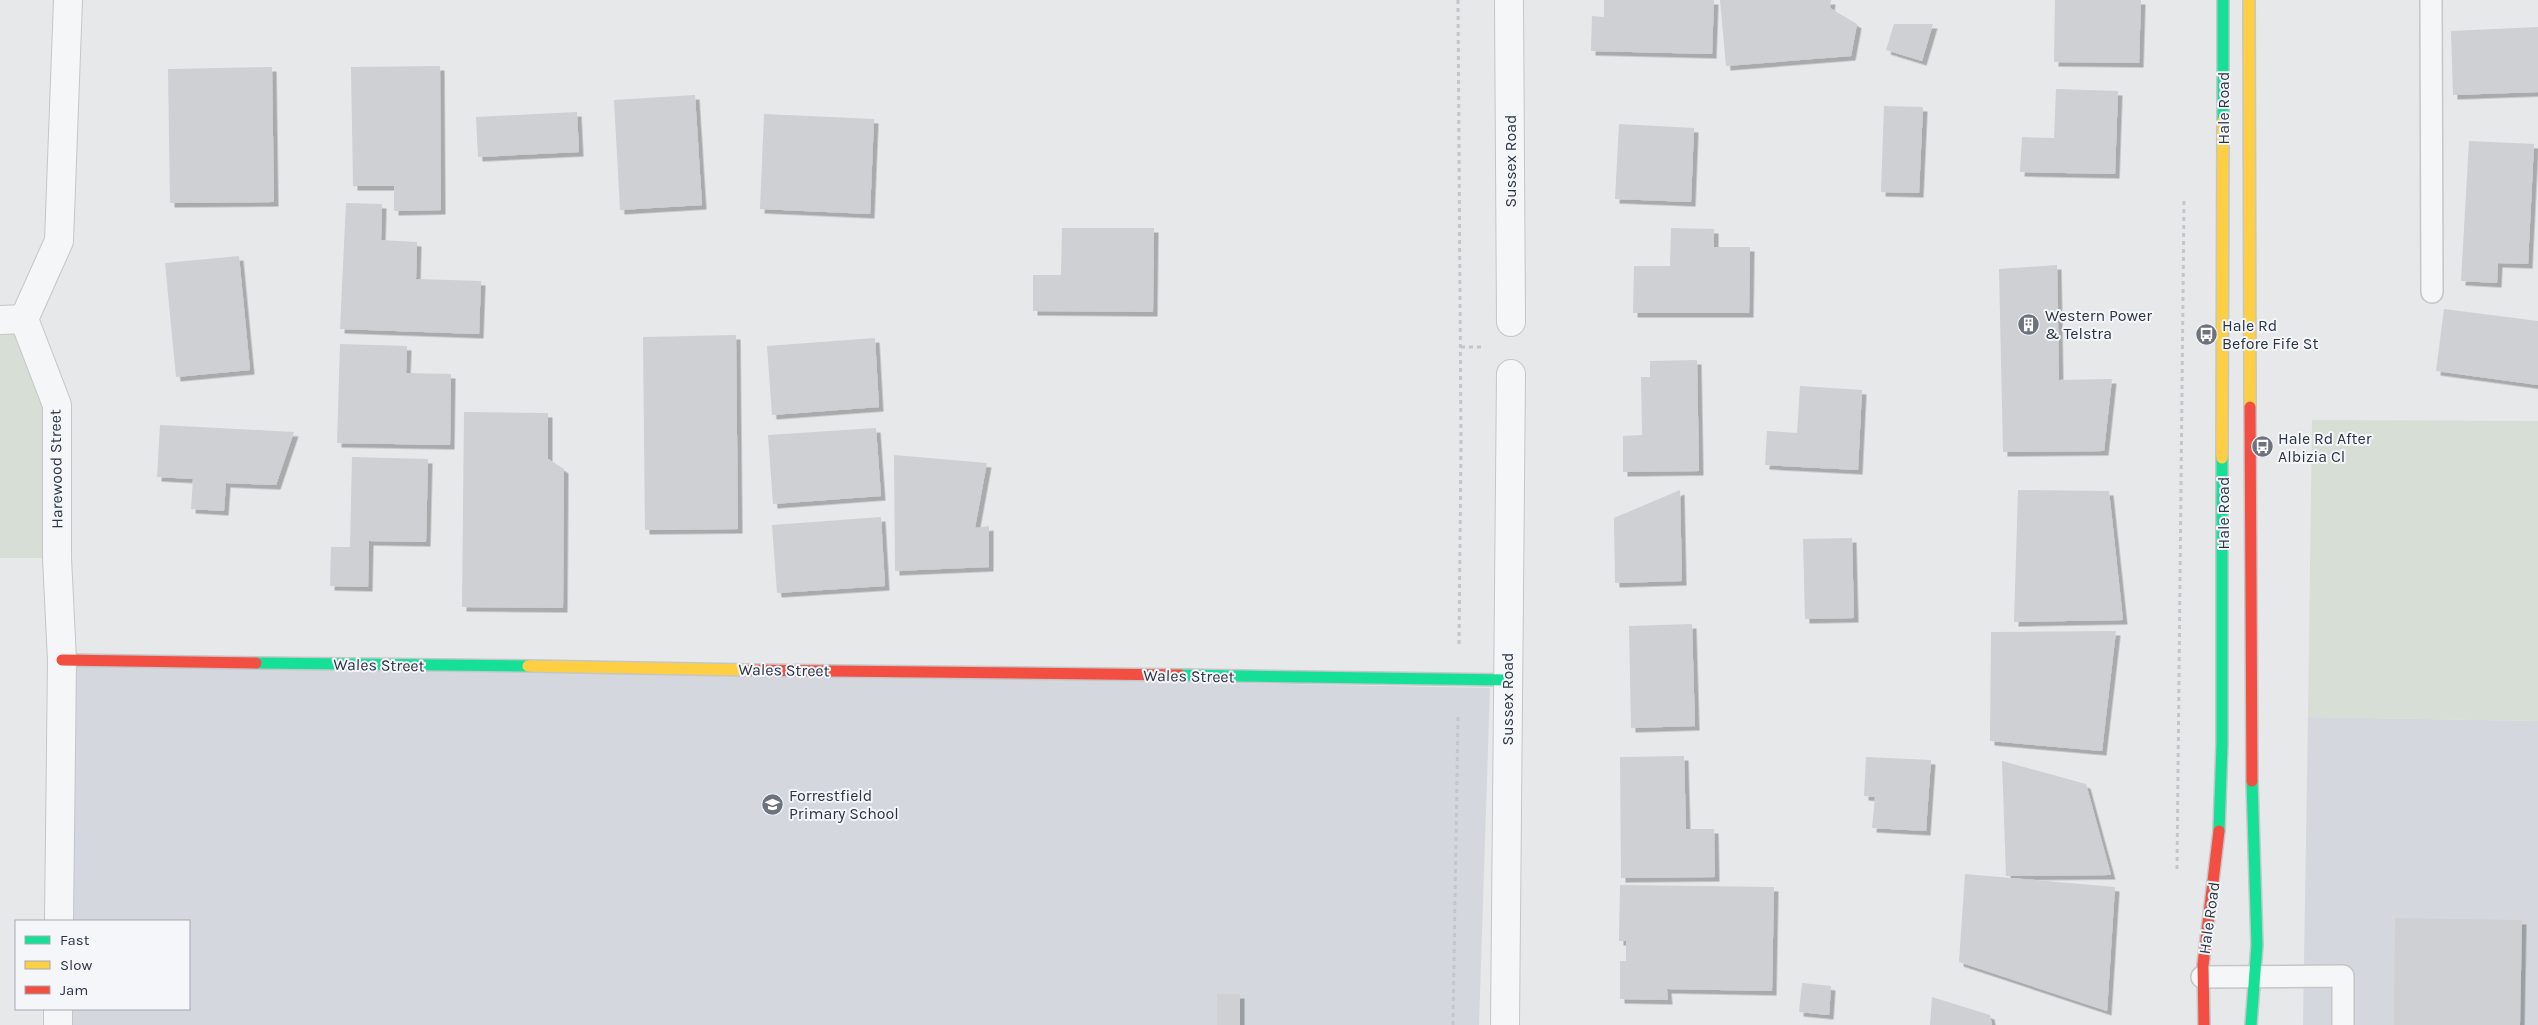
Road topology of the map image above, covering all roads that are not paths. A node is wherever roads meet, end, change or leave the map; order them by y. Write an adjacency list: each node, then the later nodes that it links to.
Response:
1 (68, 0): 7 (street, Harewood Street)
2 (1509, 0): 8 (street, Sussex Road)
3 (2223, 0): 13 (main road, Hale Road)
4 (2249, 0): 14 (main road, Hale Road)
5 (2431, 0): 6 (lane)
6 (2432, 292)
7 (12, 320): 10 (street, Harewood Street)
8 (1511, 322)
9 (1511, 374): 11 (street, Sussex Road)
10 (62, 660): 11 (main road, Wales Street); 12 (street, Harewood Street)
11 (1507, 680): 17 (street, Sussex Road)
12 (59, 920)
13 (2202, 977): 14 (lane); 18 (main road, Hale Road)
14 (2255, 977): 19 (main road, Hale Road); 20 (lane)
15 (58, 1010): 16 (street)
16 (58, 1025)
17 (1505, 1025)
18 (2204, 1025)
19 (2251, 1025)
20 (2343, 1025)

